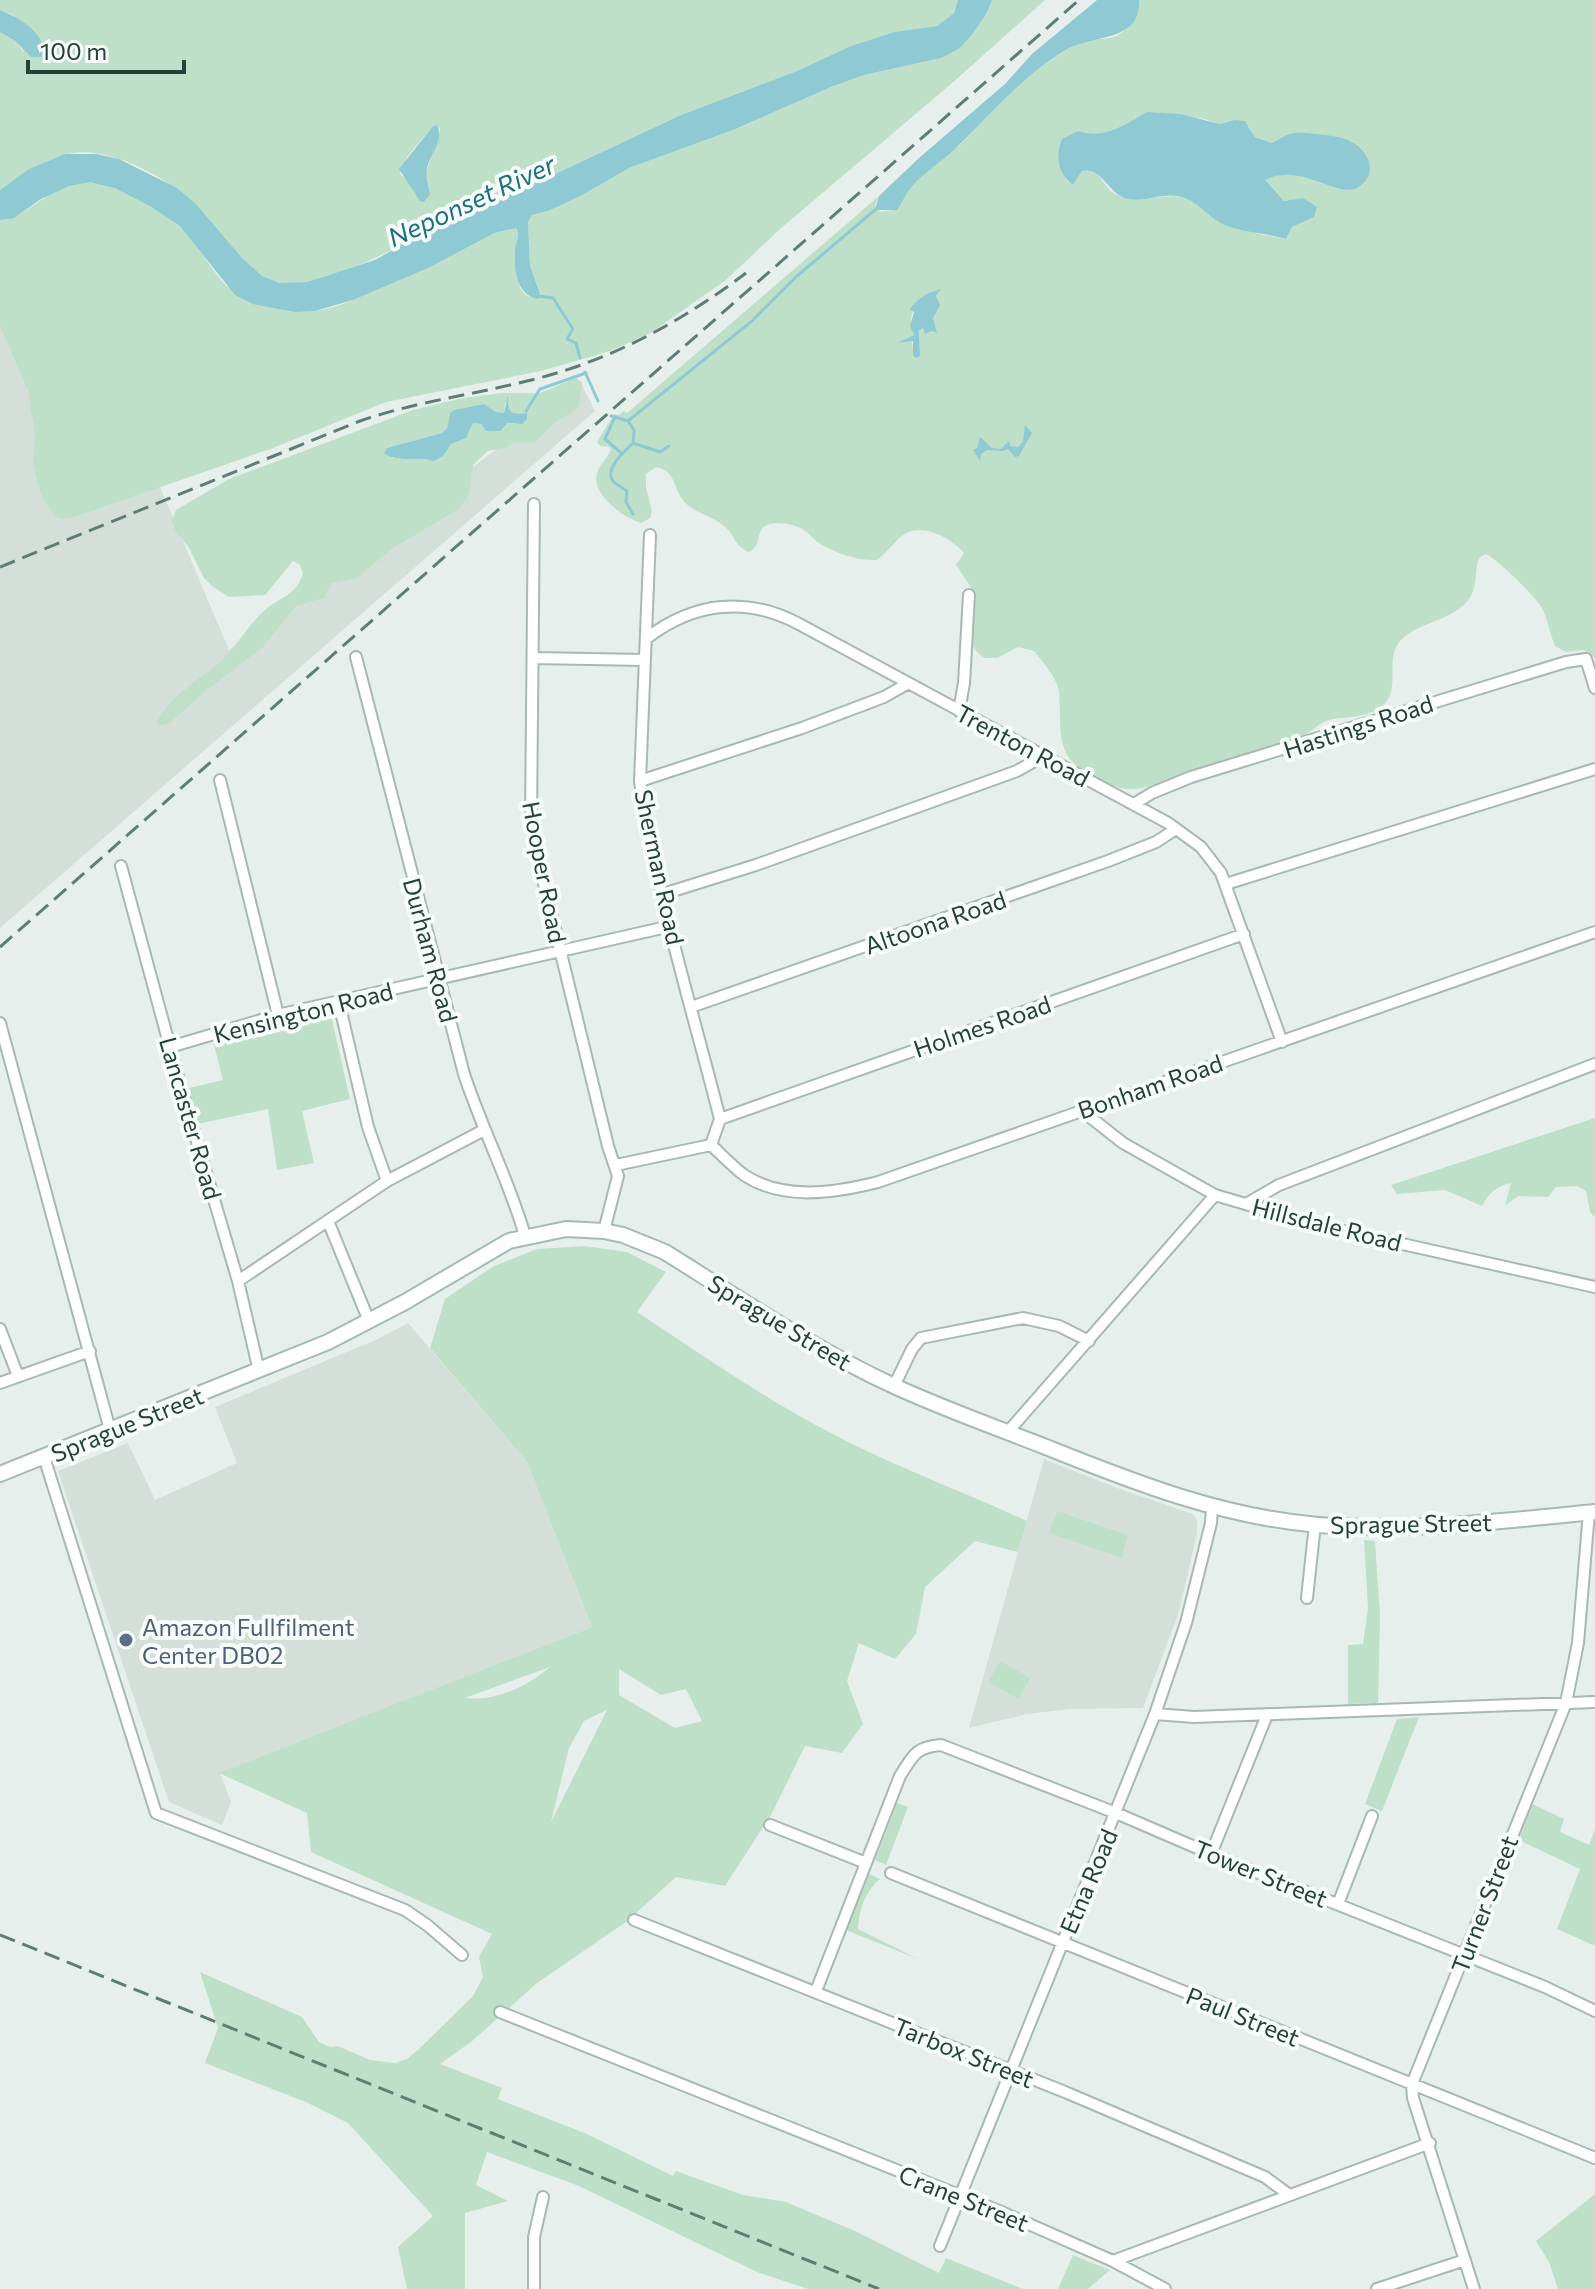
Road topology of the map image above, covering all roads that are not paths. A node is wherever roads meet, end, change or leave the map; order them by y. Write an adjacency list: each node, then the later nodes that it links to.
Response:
1 (534, 504): 6 (street, Hooper Road)
2 (650, 535): 4 (street, Sherman Road)
3 (969, 595): 10 (street)
4 (647, 638): 7 (street, Sherman Road); 8 (street, Trenton Road)
5 (356, 657): 24 (street, Durham Road)
6 (534, 658): 7 (street); 23 (street, Hooper Road)
7 (644, 660): 14 (street, Sherman Road)
8 (907, 684): 10 (street, Trenton Road); 14 (street)
9 (1595, 688): 15 (street, Hastings Road)
10 (959, 711): 11 (street, Trenton Road)
11 (1044, 756): 15 (street, Trenton Road); 19 (street)
12 (1595, 769): 18 (street)
13 (220, 780): 27 (street)
14 (640, 781): 19 (street, Sherman Road)
15 (1134, 804): 16 (street, Trenton Road)
16 (1176, 829): 18 (street, Trenton Road); 26 (street, Altoona Road)
17 (121, 866): 30 (street, Lancaster Road)
18 (1226, 884): 22 (street, Trenton Road)
19 (663, 894): 20 (street, Sherman Road)
20 (671, 926): 23 (street, Kensington Road); 26 (street, Sherman Road)
21 (1595, 932): 29 (street, Bonham Road)
22 (1244, 934): 29 (street, Trenton Road); 33 (street, Holmes Road)
23 (560, 951): 24 (street, Kensington Road); 36 (street, Hooper Road)
24 (439, 978): 25 (street, Kensington Road); 34 (street, Durham Road)
25 (339, 1003): 27 (street, Kensington Road); 37 (street)
26 (691, 1007): 33 (street, Sherman Road)
27 (278, 1015): 30 (street, Kensington Road)
28 (0, 1023): 48 (street)
29 (1282, 1042): 32 (street, Bonham Road)
30 (170, 1047): 43 (street, Lancaster Road)
31 (1595, 1064): 39 (street)
32 (1081, 1110): 35 (street, Bonham Road); 38 (street, Hillsdale Road)
33 (720, 1119): 35 (street)
34 (484, 1130): 37 (street); 42 (street, Durham Road)
35 (711, 1145): 36 (street)
36 (616, 1165): 41 (street, Hooper Road)
37 (387, 1181): 40 (street)
38 (1215, 1195): 39 (street, Hillsdale Road); 47 (street)
39 (1246, 1204): 44 (street, Hillsdale Road)
40 (328, 1221): 43 (street); 45 (street)
41 (604, 1231): 42 (main road, Sprague Street); 52 (main road, Sprague Street)
42 (525, 1236): 45 (main road, Sprague Street)
43 (238, 1281): 49 (street, Lancaster Road)
44 (1595, 1287)
45 (369, 1321): 49 (main road, Sprague Street)
46 (0, 1329): 50 (street)
47 (1089, 1341): 52 (street); 54 (street)
48 (90, 1351): 50 (street); 53 (street)
49 (259, 1371): 53 (main road, Sprague Street)
50 (18, 1376): 51 (street)
51 (0, 1383)
52 (894, 1386): 54 (main road, Sprague Street)
53 (110, 1430): 55 (main road, Sprague Street)
54 (1007, 1433): 57 (main road, Sprague Street)
55 (44, 1457): 56 (main road, Sprague Street); 74 (street)
56 (0, 1474)
57 (1212, 1507): 59 (main road, Sprague Street); 63 (street, Etna Road)
58 (1592, 1512): 59 (main road, Sprague Street); 62 (street, Turner Street)
59 (1315, 1524): 60 (street)
60 (1307, 1598)
61 (1595, 1702): 62 (street)
62 (1566, 1703): 64 (street); 75 (street, Turner Street)
63 (1155, 1714): 64 (street); 65 (street, Etna Road)
64 (1267, 1715): 68 (street)
65 (1116, 1813): 68 (street, Tower Street); 69 (street, Tower Street); 73 (street, Etna Road)
66 (1372, 1816): 71 (street)
67 (770, 1825): 69 (street)
68 (1211, 1854): 71 (street, Tower Street)
69 (866, 1863): 76 (street)
70 (891, 1873): 73 (street, Paul Street)
71 (1338, 1904): 75 (street, Tower Street)
72 (634, 1920): 76 (street, Tarbox Street)
73 (1063, 1942): 79 (street, Etna Road); 80 (street, Paul Street)
74 (462, 1955)
75 (1464, 1956): 77 (street, Tower Street); 80 (street, Turner Street)
76 (816, 1991): 79 (street, Tarbox Street)
77 (1595, 2011)
78 (500, 2012): 84 (street, Crane Street)
79 (1013, 2072): 83 (street, Tarbox Street); 84 (street, Etna Road)
80 (1412, 2084): 81 (street); 82 (street, Paul Street)
81 (1430, 2143): 83 (street); 87 (street)
82 (1595, 2158)
83 (1288, 2194): 88 (street)
84 (960, 2196): 86 (street, Etna Road); 88 (street, Crane Street)
85 (543, 2197): 89 (street)
86 (940, 2246)
87 (1465, 2260): 91 (street); 92 (street)
88 (1113, 2261): 90 (street, Crane Street)
89 (534, 2289)
90 (1165, 2289)
91 (1377, 2289)
92 (1474, 2289)

